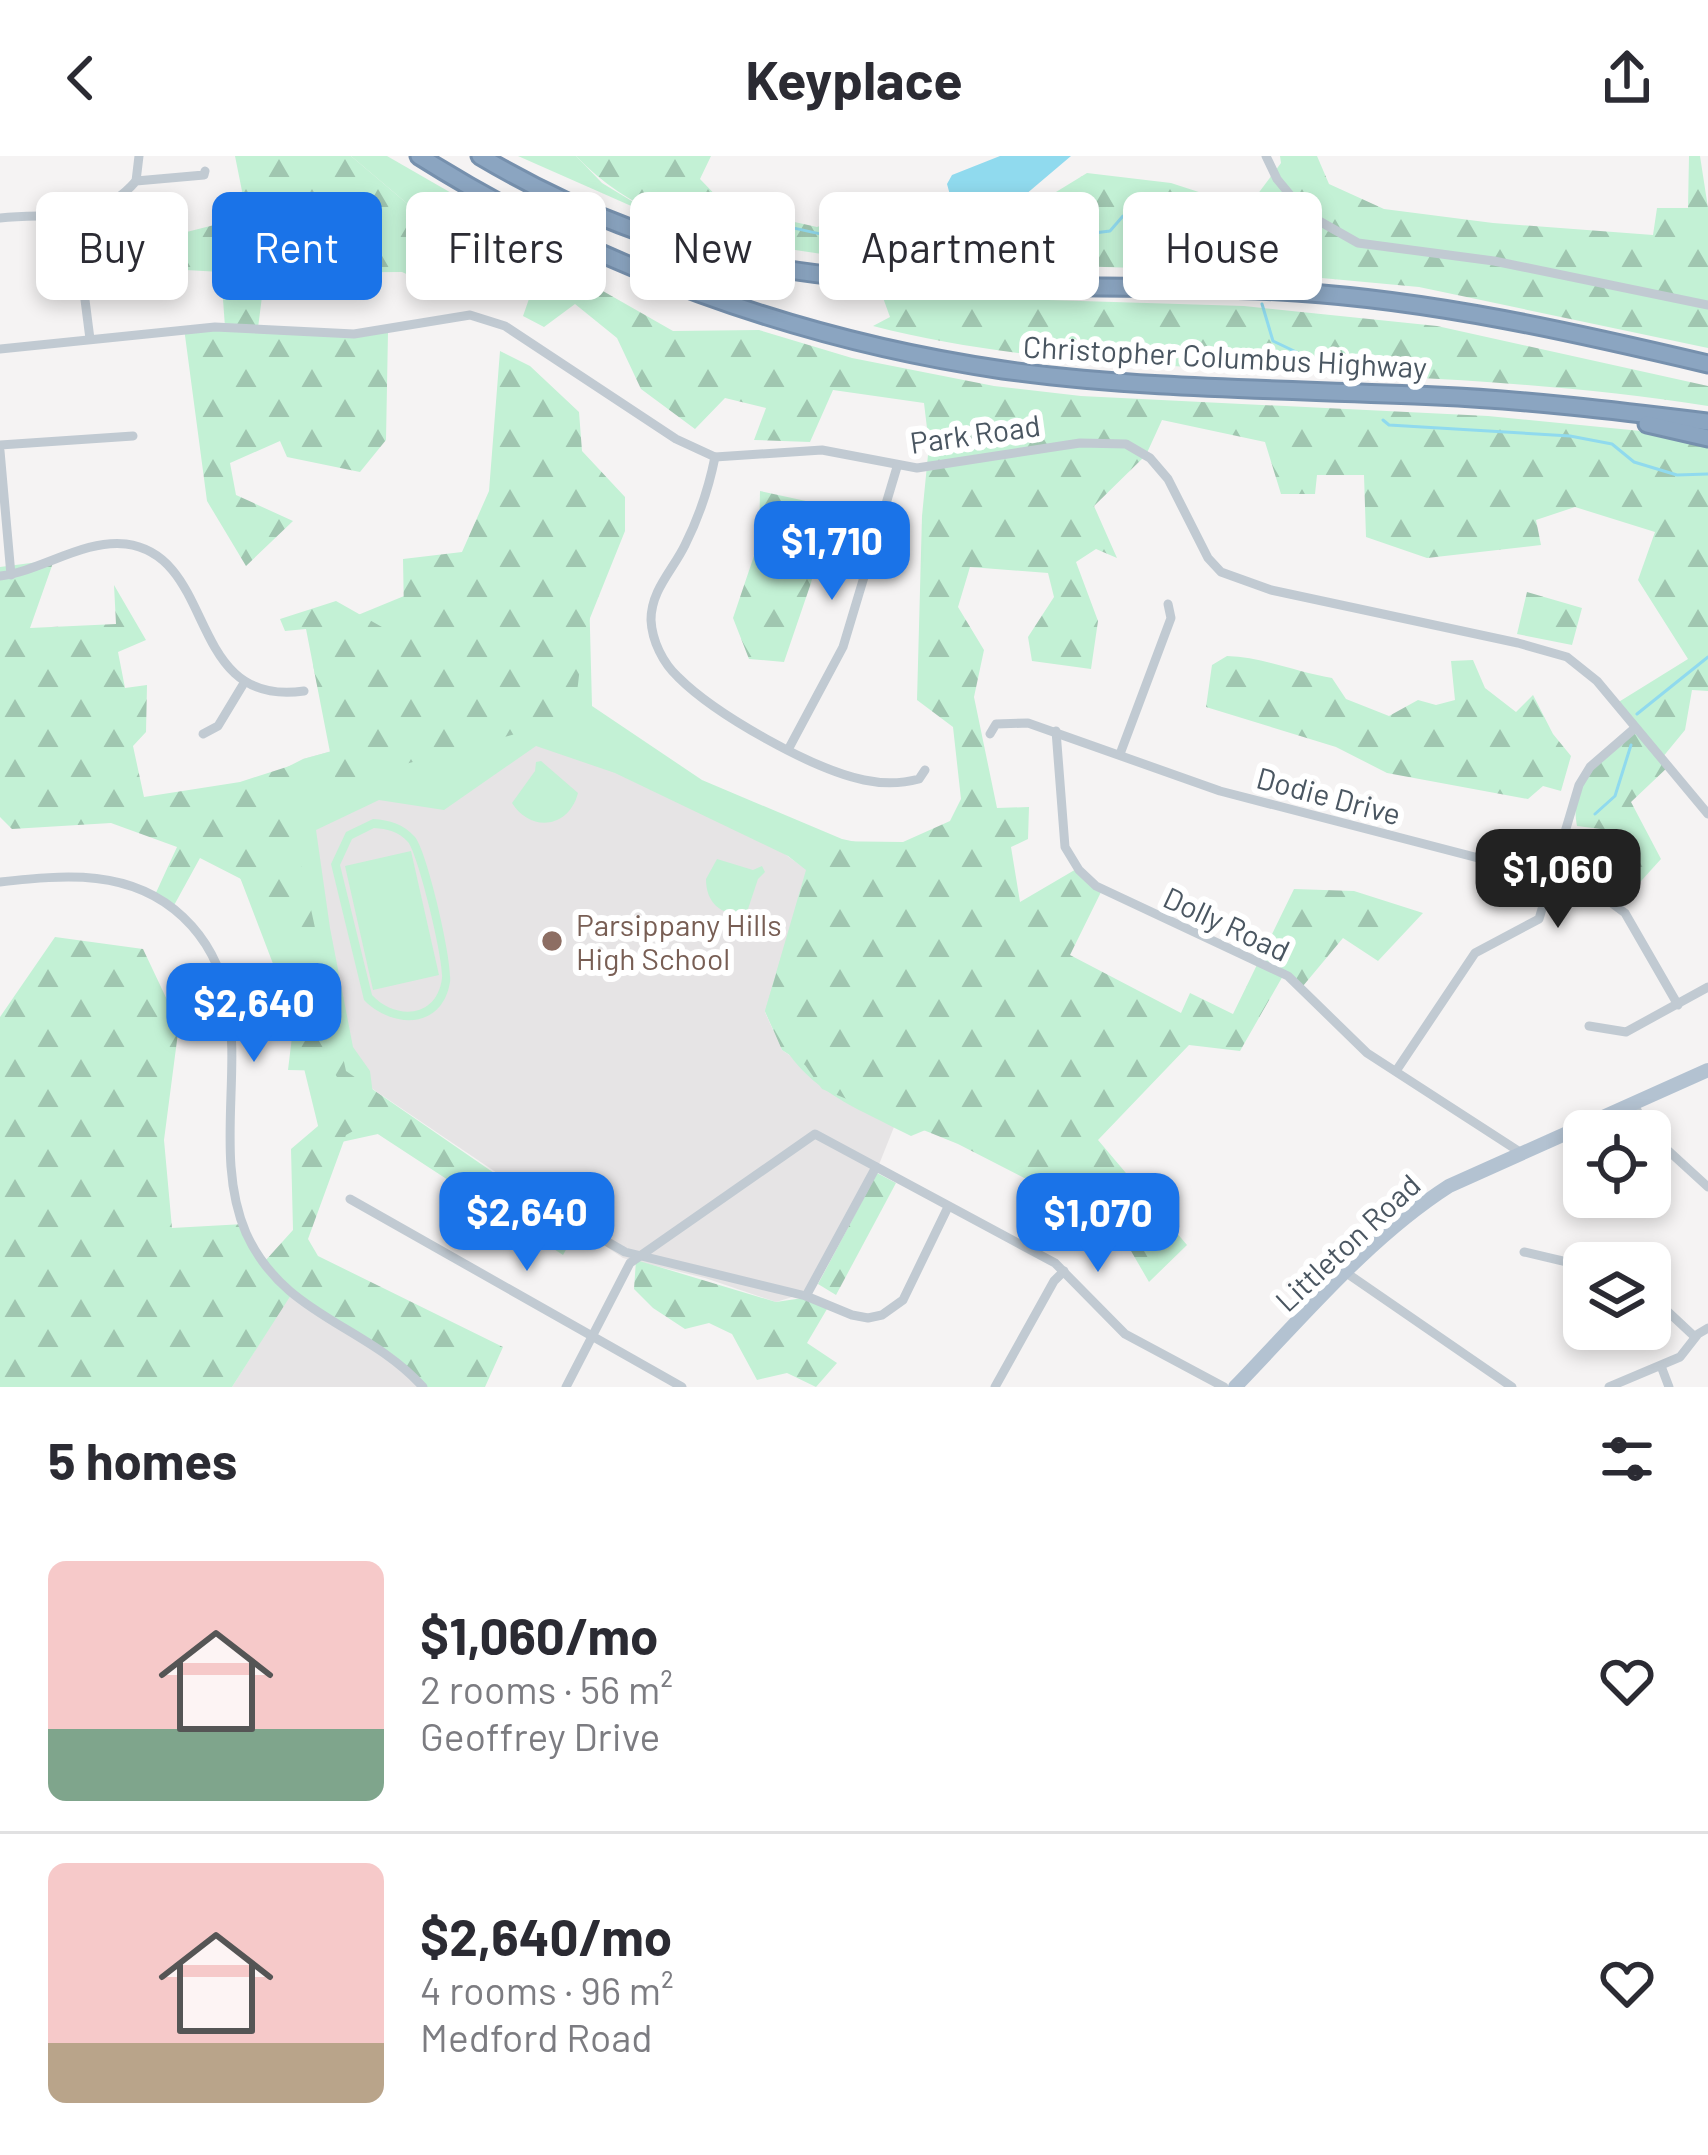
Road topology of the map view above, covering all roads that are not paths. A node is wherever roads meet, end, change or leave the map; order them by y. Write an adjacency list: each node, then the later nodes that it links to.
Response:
1 (140, 156): 6 (street)
2 (419, 156): 15 (highway, Christopher Columbus Highway)
3 (480, 156): 14 (highway, Christopher Columbus Highway)
4 (1266, 156): 11 (street)
5 (205, 171): 6 (street)
6 (136, 181): 7 (street)
7 (125, 192)
8 (36, 216): 9 (street)
9 (0, 218)
10 (85, 300): 12 (street)
11 (1708, 305)
12 (90, 339): 13 (street, Park Road); 20 (street, Park Road)
13 (0, 350)
14 (1708, 360)
15 (1580, 407): 16 (highway, Christopher Columbus Highway); 18 (highway)
16 (1708, 422)
17 (133, 436): 19 (street)
18 (1708, 438)
19 (0, 448): 22 (street)
20 (715, 457): 21 (street, Park Road); 30 (street)
21 (897, 467): 26 (street, Park Road); 30 (street)
22 (6, 575): 24 (street)
23 (1168, 604): 31 (street)
24 (244, 683): 25 (street); 28 (street)
25 (304, 691)
26 (1635, 728): 33 (street, Park Road); 34 (street)
27 (1056, 731): 29 (street, Dodie Drive); 31 (street, Dodie Drive); 40 (street, Dolly Road)
28 (203, 734)
29 (990, 734)
30 (789, 748): 32 (street)
31 (1120, 754): 34 (street, Dodie Drive)
32 (925, 770)
33 (1708, 814)
34 (1553, 877): 37 (street, Dodie Drive); 40 (street)
35 (0, 883): 61 (street)
36 (1708, 988): 37 (street)
37 (1678, 1005): 38 (street)
38 (1589, 1026)
39 (1708, 1070): 41 (main road, Littleton Road)
40 (1396, 1071): 44 (street, Dolly Road)
41 (1634, 1106): 42 (street); 44 (main road, Littleton Road)
42 (1636, 1110)
43 (1671, 1153): 46 (street)
44 (1523, 1154): 54 (main road, Littleton Road)
45 (876, 1168): 48 (street); 51 (street); 55 (street)
46 (1708, 1187)
47 (350, 1199): 58 (street)
48 (949, 1207): 53 (street); 55 (street)
49 (578, 1225): 51 (street)
50 (1524, 1252): 52 (street)
51 (640, 1256): 55 (street); 58 (street)
52 (1563, 1261)
53 (1064, 1271): 64 (street); 65 (street)
54 (1348, 1274): 66 (main road, Littleton Road); 67 (street)
55 (806, 1296)
56 (1671, 1315): 59 (street)
57 (1708, 1328): 59 (street)
58 (592, 1336): 62 (street); 63 (street)
59 (1695, 1337): 60 (street)
60 (1660, 1366): 68 (street); 69 (street)
61 (423, 1387)
62 (566, 1387)
63 (682, 1387)
64 (995, 1387)
65 (1224, 1387)
66 (1235, 1387)
67 (1512, 1387)
68 (1610, 1387)
69 (1669, 1387)

